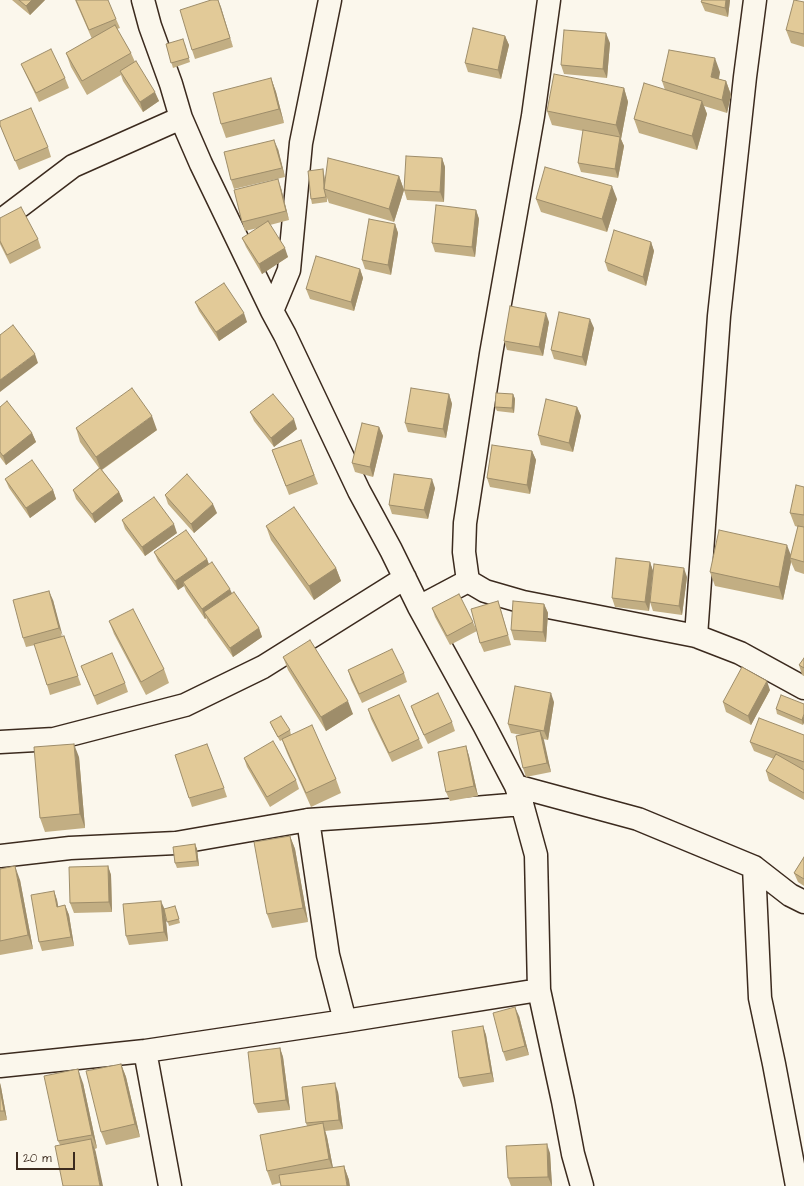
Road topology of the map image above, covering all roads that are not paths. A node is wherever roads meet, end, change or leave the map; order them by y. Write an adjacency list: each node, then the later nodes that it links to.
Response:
1 (143, 0): 5 (street)
2 (330, 0): 7 (street)
3 (549, 0): 9 (street)
4 (755, 0): 11 (street)
5 (181, 118): 6 (street); 7 (street)
6 (3, 219)
7 (272, 311): 8 (street)
8 (405, 578): 10 (street); 13 (street)
9 (468, 581): 10 (street); 11 (street)
10 (418, 607): 14 (street)
11 (696, 636): 12 (street)
12 (804, 688)
13 (0, 742)
14 (519, 795): 15 (street); 17 (street); 19 (street)
15 (308, 820): 16 (street); 20 (street)
16 (0, 856)
17 (754, 867): 18 (street); 25 (street)
18 (804, 902)
19 (539, 990): 20 (street); 24 (street)
20 (345, 1021): 21 (street)
21 (145, 1051): 22 (street); 23 (street)
22 (0, 1066)
23 (170, 1186)
24 (582, 1186)
25 (797, 1186)

